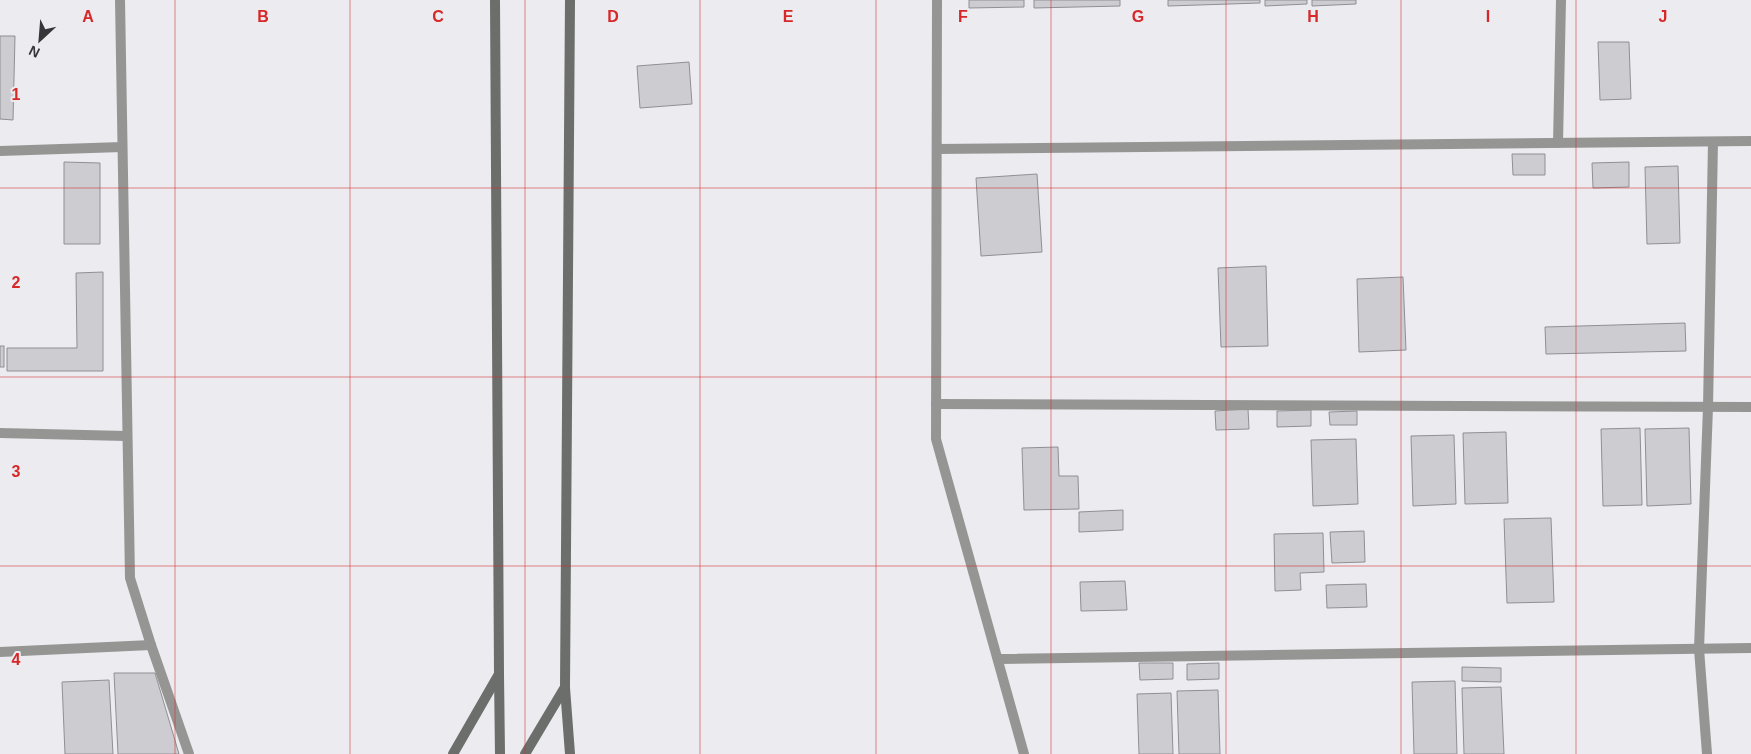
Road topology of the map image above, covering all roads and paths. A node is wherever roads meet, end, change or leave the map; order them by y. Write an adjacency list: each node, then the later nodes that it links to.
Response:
1 (120, 0): 9 (street)
2 (495, 0): 22 (street)
3 (570, 0): 23 (street)
4 (937, 0): 10 (street)
5 (1561, 0): 8 (street)
6 (1751, 141): 7 (street)
7 (1713, 142): 8 (street); 13 (street)
8 (1558, 143): 10 (street)
9 (122, 147): 11 (street); 16 (street)
10 (937, 149): 12 (street)
11 (0, 151)
12 (936, 404): 13 (street); 21 (street)
13 (1708, 407): 14 (street); 19 (street)
14 (1751, 407)
15 (0, 433): 16 (street)
16 (126, 436): 17 (street)
17 (150, 645): 20 (street); 24 (street)
18 (1751, 648): 19 (street)
19 (1699, 649): 21 (street); 30 (street)
20 (0, 652)
21 (998, 659): 29 (street)
22 (499, 674): 25 (street); 26 (street)
23 (565, 687): 27 (street); 28 (street)
24 (190, 754)
25 (453, 754)
26 (500, 754)
27 (525, 754)
28 (570, 754)
29 (1024, 754)
30 (1707, 754)

